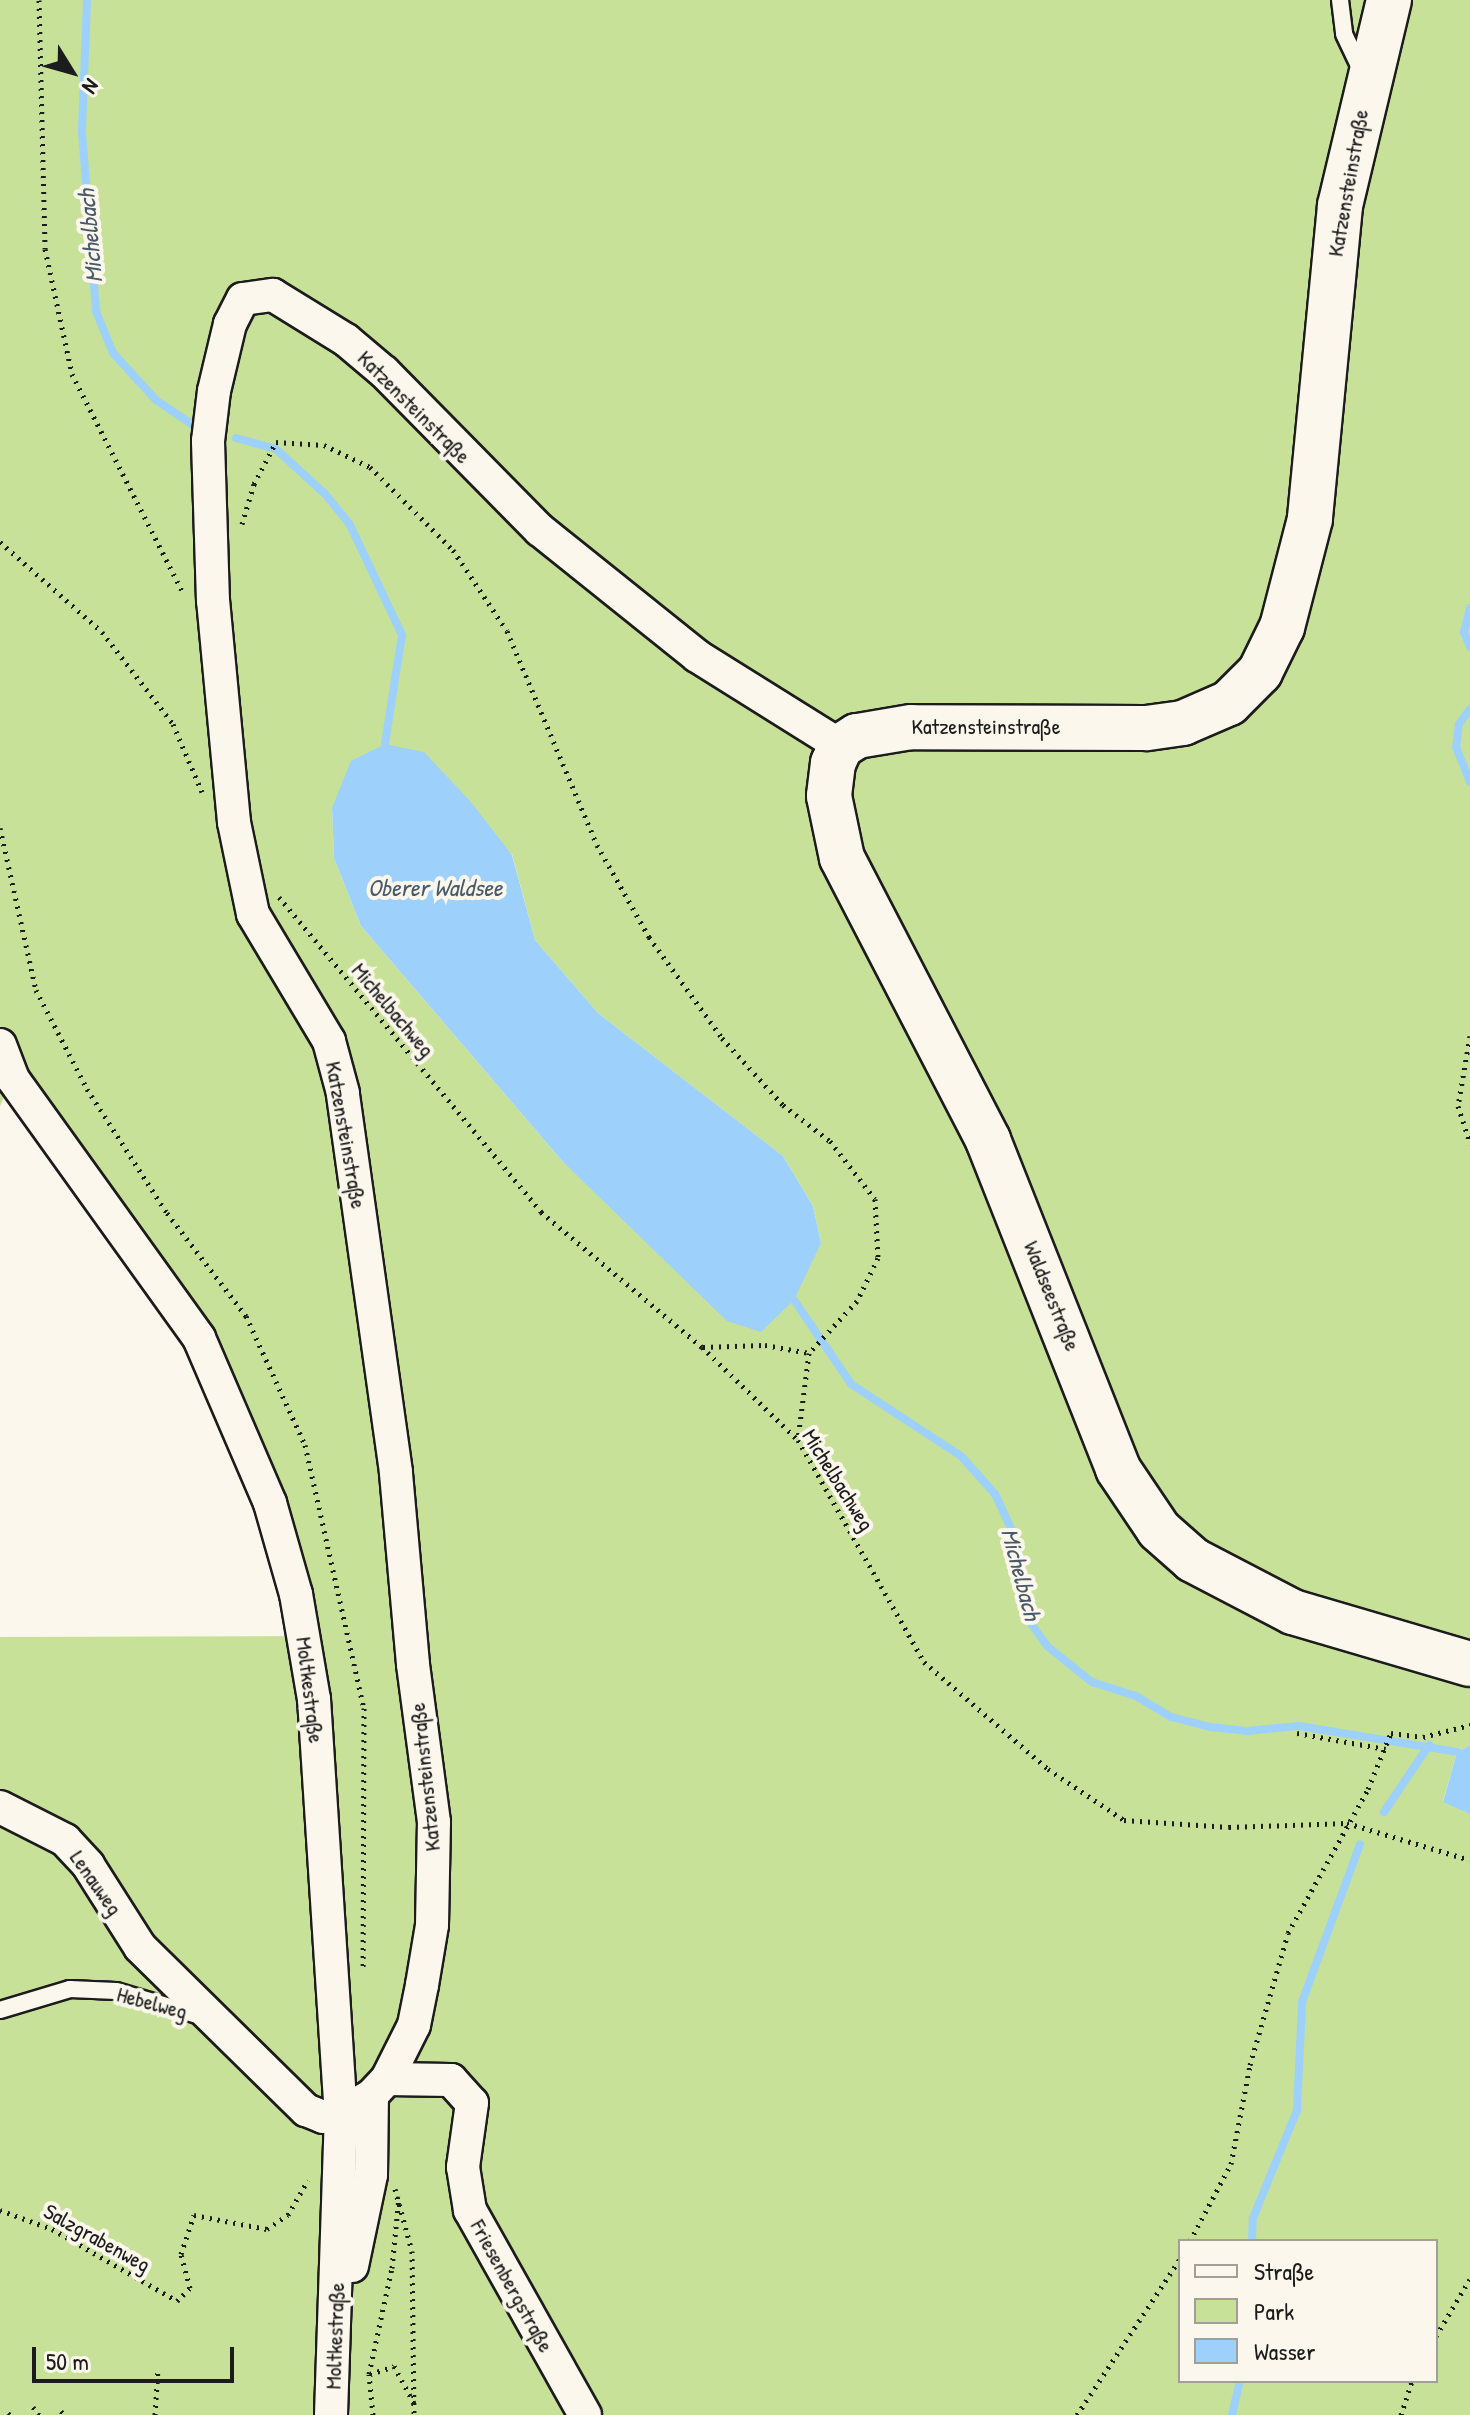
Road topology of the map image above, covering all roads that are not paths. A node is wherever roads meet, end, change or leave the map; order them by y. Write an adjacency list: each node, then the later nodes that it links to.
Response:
1 (1340, 0): 3 (lane)
2 (1389, 0): 3 (street, Katzensteinstraße)
3 (1366, 82): 4 (street, Katzensteinstraße)
4 (841, 746): 6 (street, Waldseestraße); 11 (street, Katzensteinstraße)
5 (0, 1045): 12 (street, Moltkestraße)
6 (1470, 1664)
7 (0, 1807): 8 (street, Lenauweg)
8 (140, 1947): 10 (street, Hebelweg)
9 (0, 2010): 10 (lane, Hebelweg)
10 (210, 2019): 12 (street, Hebelweg)
11 (380, 2087): 12 (street); 13 (street, Katzensteinstraße); 15 (street, Friesenbergstraße)
12 (341, 2113): 13 (street, Moltkestraße)
13 (337, 2346): 14 (street, Moltkestraße)
14 (331, 2415)
15 (585, 2415)

